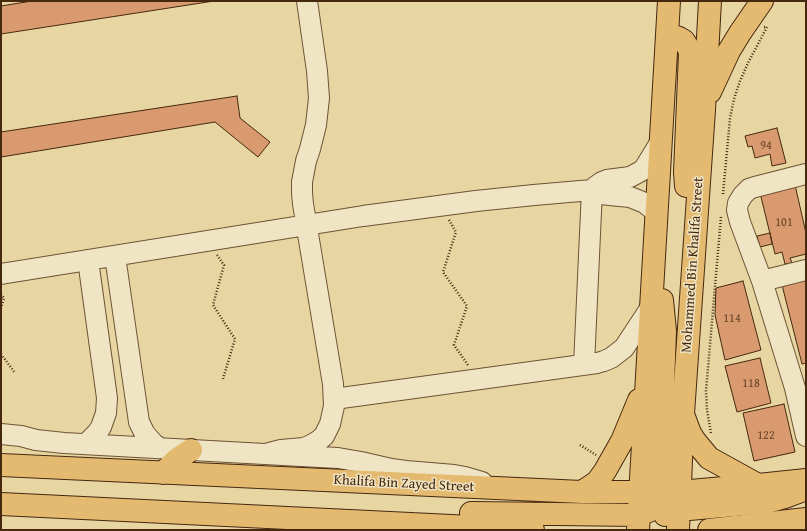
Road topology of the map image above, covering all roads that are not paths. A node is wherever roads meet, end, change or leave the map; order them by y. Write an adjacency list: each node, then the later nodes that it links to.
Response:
1 (306, 1): 14 (street)
2 (670, 1): 6 (main road)
3 (687, 1): 6 (main road)
4 (710, 1): 7 (main road, Mohammed Bin Khalifa Street)
5 (762, 1): 7 (main road)
6 (668, 30): 8 (main road); 13 (main road)
7 (704, 110): 13 (main road, Mohammed Bin Khalifa Street)
8 (661, 141): 10 (street); 12 (main road)
9 (806, 174): 20 (street)
10 (630, 187): 11 (street); 12 (street)
11 (592, 190): 14 (street); 22 (street)
12 (657, 213): 18 (main road)
13 (696, 217): 26 (main road, Mohammed Bin Khalifa Street)
14 (307, 225): 15 (street); 25 (street)
15 (115, 256): 16 (street); 30 (street)
16 (88, 260): 19 (street); 29 (street)
17 (806, 270): 20 (street)
18 (653, 273): 21 (main road); 41 (main road)
19 (1, 274)
20 (762, 281): 24 (street)
21 (651, 307): 22 (street); 23 (main road)
22 (584, 365): 25 (street)
23 (646, 382): 39 (main road); 41 (main road)
24 (800, 386): 28 (street)
25 (334, 399): 32 (street)
26 (683, 414): 36 (main road); 41 (main road, Mohammed Bin Khalifa Street)
27 (1, 434): 29 (street)
28 (806, 436)
29 (86, 444): 30 (street)
30 (160, 448): 31 (street)
31 (191, 450): 32 (street); 34 (main road)
32 (266, 454): 37 (street)
33 (1, 465): 34 (main road, Khalifa Bin Zayed Street)
34 (163, 473): 37 (main road, Khalifa Bin Zayed Street)
35 (806, 480): 36 (main road, Khalifa Bin Zayed Street)
36 (758, 485): 41 (main road, Khalifa Bin Zayed Street)
37 (498, 489): 39 (main road, Khalifa Bin Zayed Street)
38 (806, 489): 41 (main road)
39 (582, 492): 41 (main road, Khalifa Bin Zayed Street)
40 (1, 504): 43 (main road)
41 (658, 514): 43 (main road)
42 (806, 519): 44 (main road)
43 (431, 525): 45 (main road)
44 (742, 528): 47 (main road)
45 (499, 529): 46 (main road)
46 (533, 530)
47 (709, 530)

